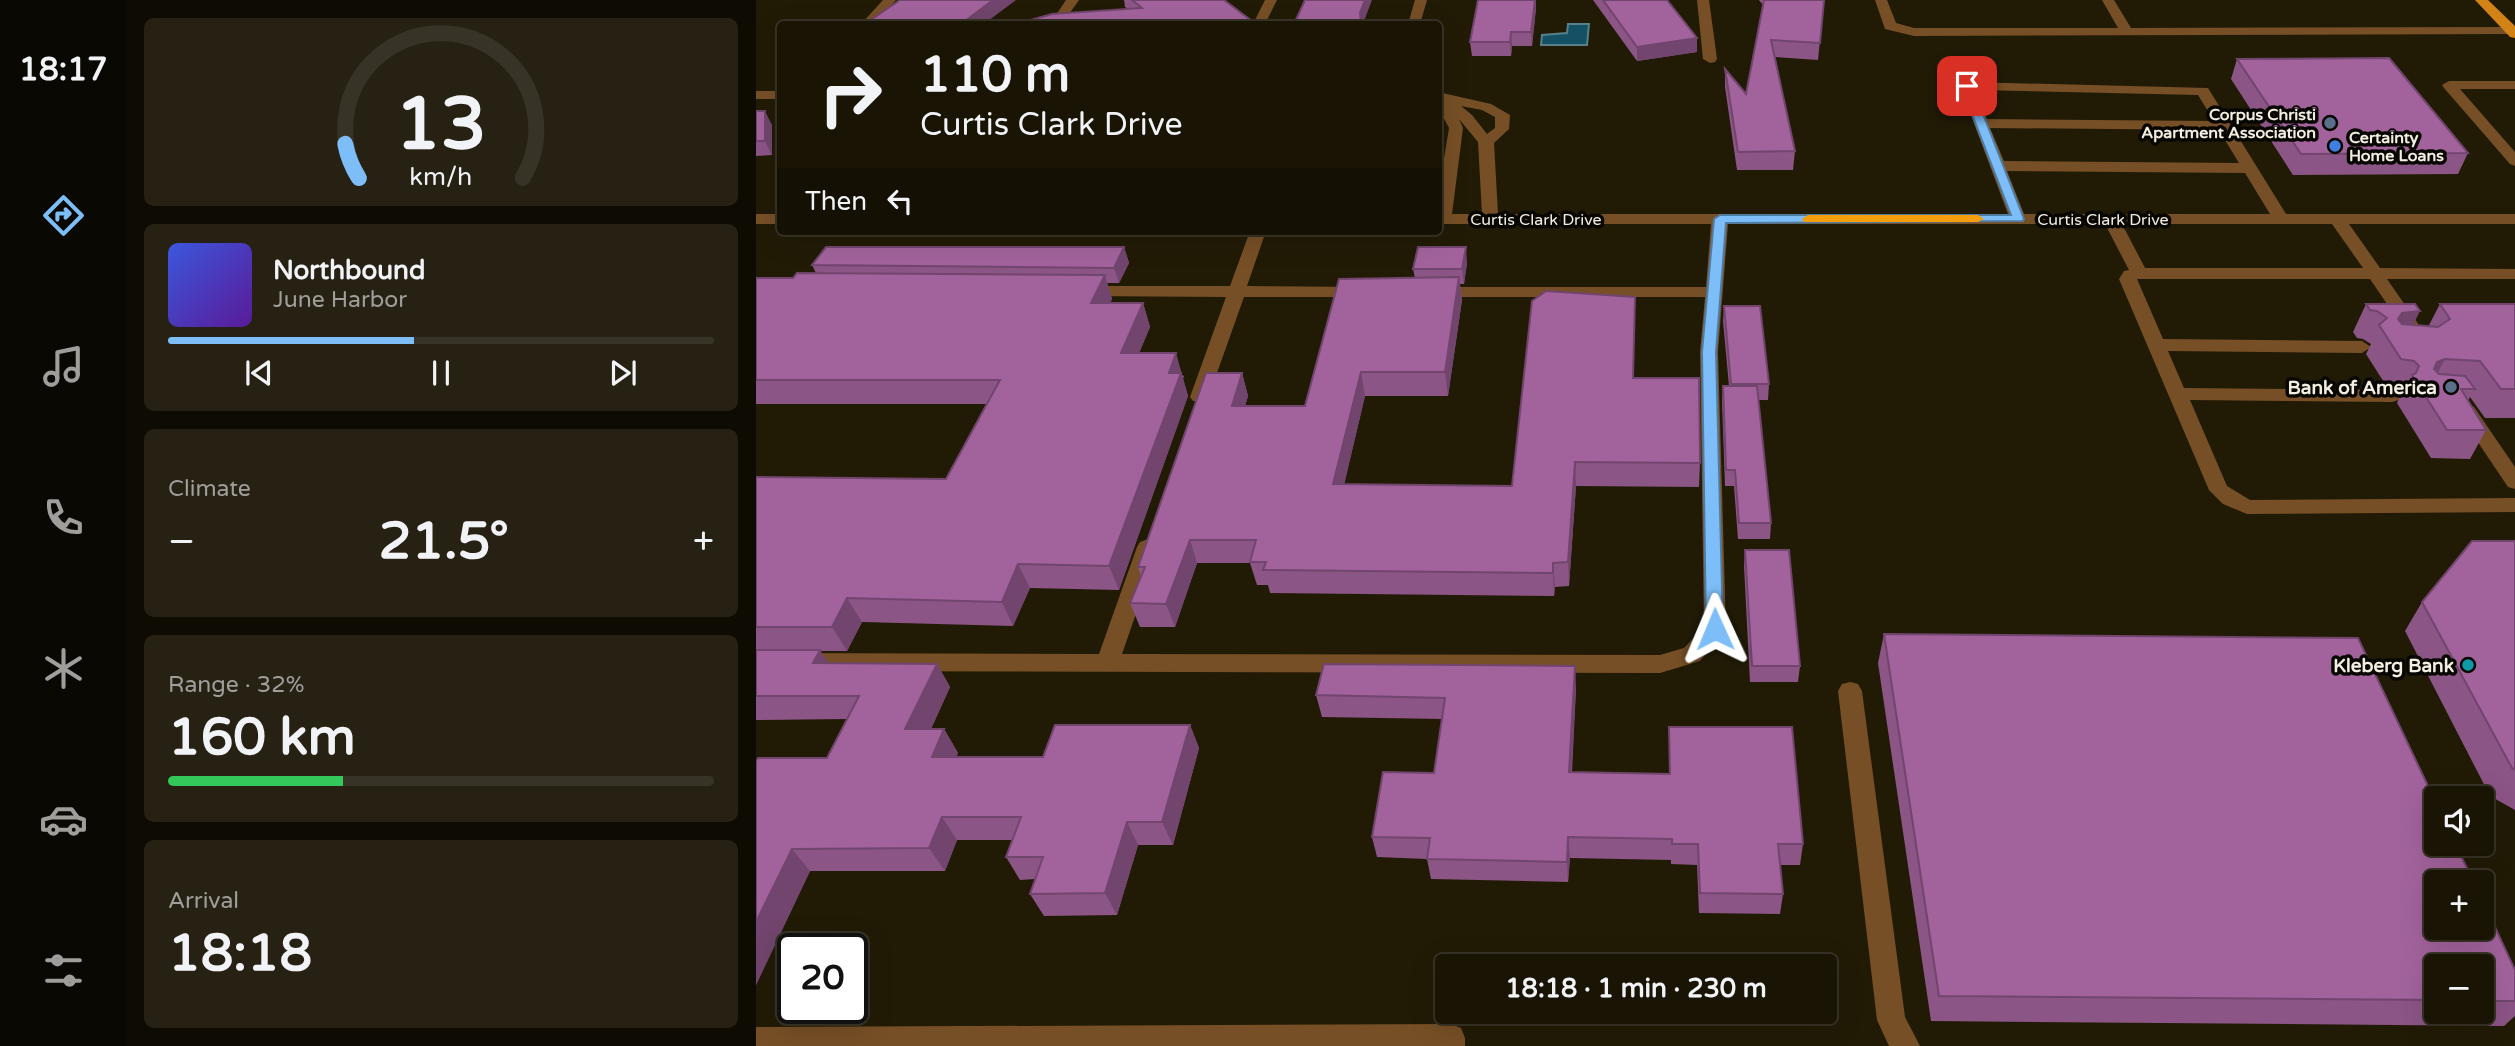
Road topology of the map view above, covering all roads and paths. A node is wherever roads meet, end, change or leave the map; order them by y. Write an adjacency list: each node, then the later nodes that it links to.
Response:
1 (890, 0): 9 (street)
2 (1073, 0): 10 (street)
3 (1271, 0): 11 (street)
4 (1421, 0): 12 (street)
5 (1703, 0): 15 (street)
6 (1881, 0): 13 (street)
7 (2108, 0): 13 (street)
8 (2481, 0): 14 (main road)
9 (870, 21)
10 (1058, 21)
11 (1260, 21)
12 (1415, 21)
13 (2127, 32): 14 (street)
14 (2514, 33)
15 (1710, 60)
16 (2515, 85): 26 (street)
17 (756, 95): 18 (street)
18 (777, 95)
19 (1442, 99): 24 (street)
20 (1442, 100): 24 (street)
21 (1442, 103): 25 (street)
22 (1980, 123): 23 (street); 23 (street); 27 (street)
23 (2224, 126): 28 (street)
24 (1486, 142): 34 (street)
25 (1445, 148): 29 (street)
26 (2515, 161)
27 (1998, 166): 28 (street); 36 (street)
28 (2250, 168): 30 (street)
29 (1442, 201)
30 (2280, 218): 37 (street, Curtis Clark Drive); 38 (street, Curtis Clark Drive)
31 (756, 219): 32 (street)
32 (777, 219)
33 (1442, 219): 34 (street, Curtis Clark Drive)
34 (1490, 219): 35 (street, Curtis Clark Drive)
35 (1720, 219): 36 (street, Curtis Clark Drive); 48 (street)
36 (2018, 219): 37 (street, Curtis Clark Drive)
37 (2111, 219): 41 (street)
38 (2337, 219): 39 (street, Curtis Clark Drive); 43 (street)
39 (2515, 219)
40 (1257, 235): 45 (street)
41 (2138, 273): 43 (street); 50 (street)
42 (2515, 274): 43 (street)
43 (2376, 275): 49 (street)
44 (1058, 291): 45 (street)
45 (1237, 292): 46 (street); 55 (street)
46 (1377, 292)
47 (1419, 292): 48 (street)
48 (1712, 292): 60 (street)
49 (2417, 336)
50 (2156, 345): 51 (street); 52 (street)
51 (2362, 347)
52 (2178, 394): 53 (street); 57 (street)
53 (2392, 396)
54 (2457, 397): 56 (street)
55 (1192, 421)
56 (2515, 482)
57 (2515, 505)
58 (1156, 523): 60 (street)
59 (756, 662): 60 (street)
60 (1107, 664)
61 (1850, 691): 64 (street)
62 (756, 1041): 63 (street)
63 (1450, 1046)
64 (1905, 1046)

